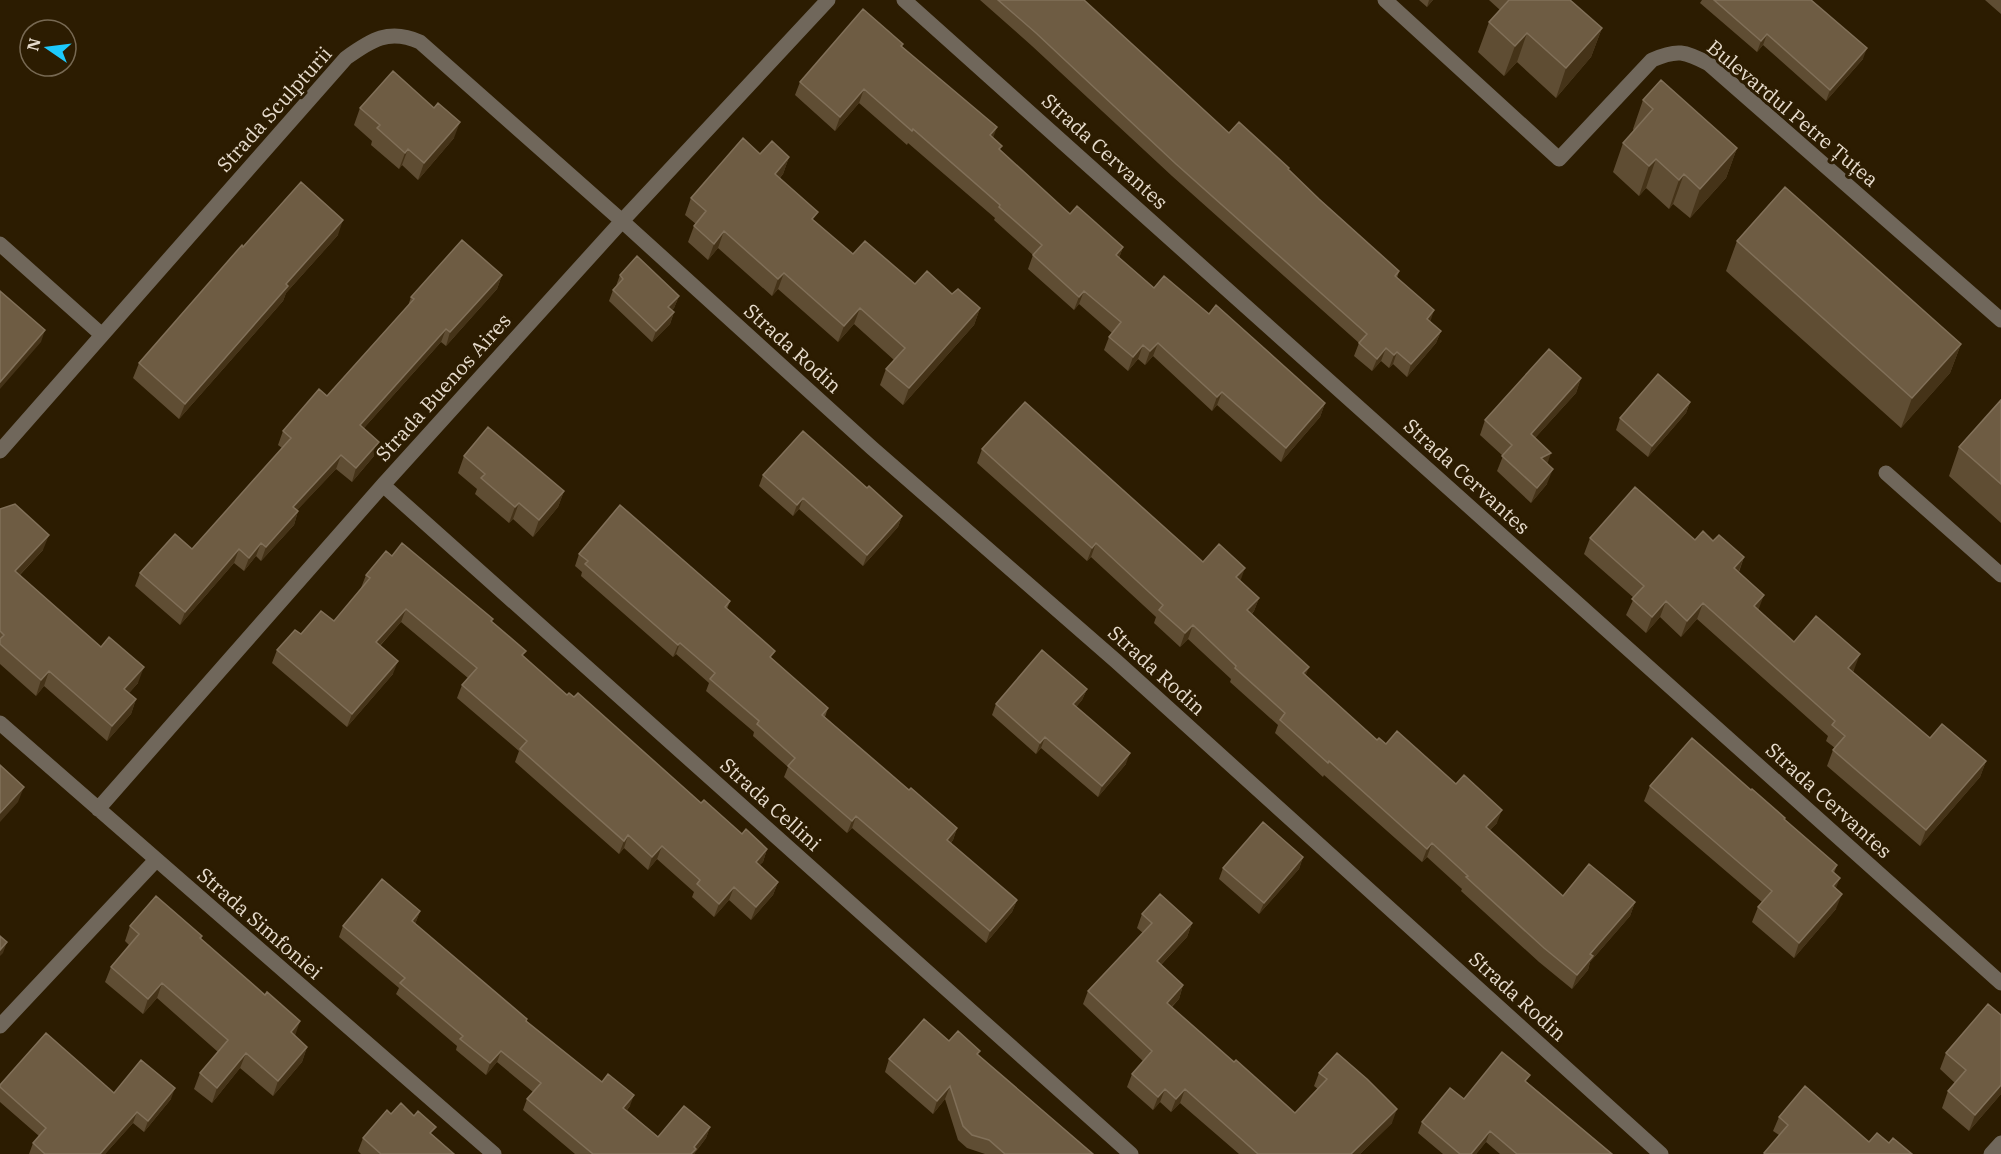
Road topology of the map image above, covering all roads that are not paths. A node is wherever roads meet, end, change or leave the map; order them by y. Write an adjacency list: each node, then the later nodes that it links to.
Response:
1 (828, 0): 4 (street, Strada Buenos Aires)
2 (904, 0): 15 (street, Strada Cervantes)
3 (1385, 0): 6 (street, Bulevardul Petre Țuțea)
4 (622, 221): 7 (street, Strada Sculpturii); 10 (street, Strada Buenos Aires); 20 (street, Strada Rodin)
5 (0, 244): 7 (street)
6 (2001, 320)
7 (102, 335): 8 (street, Strada Sculpturii)
8 (0, 451)
9 (1886, 473): 11 (street)
10 (383, 485): 13 (street, Strada Buenos Aires); 19 (street, Strada Cellini)
11 (2001, 575)
12 (0, 723): 13 (street, Strada Simfoniei)
13 (98, 809): 14 (street, Strada Simfoniei)
14 (156, 860): 16 (street); 18 (street, Strada Simfoniei)
15 (2001, 983)
16 (0, 1026)
17 (2001, 1143): 21 (street)
18 (494, 1154)
19 (1131, 1154)
20 (1661, 1154)
21 (1991, 1154)

